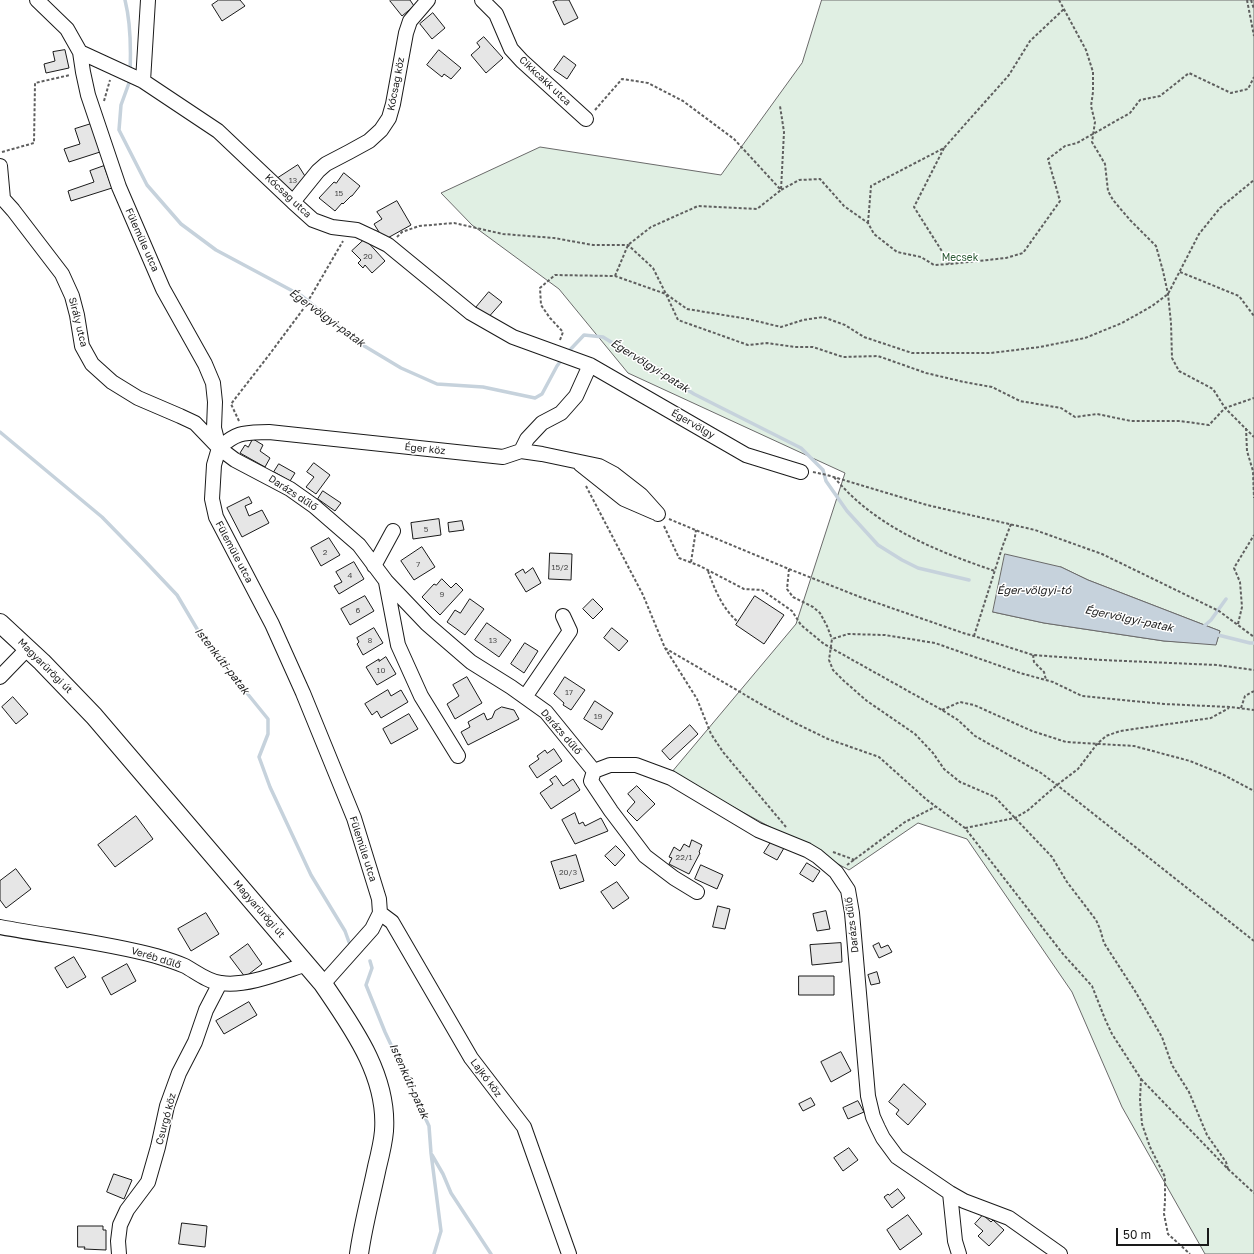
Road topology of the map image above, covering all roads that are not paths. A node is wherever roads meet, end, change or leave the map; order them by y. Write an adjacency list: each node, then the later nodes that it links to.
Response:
1 (37, 0): 5 (street, Fülemüle utca)
2 (148, 0): 6 (street)
3 (428, 0): 10 (street, Kócsag köz)
4 (482, 0): 7 (street, Cikkcakk utca)
5 (80, 52): 6 (street, Kócsag utca); 12 (street, Fülemüle utca)
6 (140, 79): 10 (street, Kócsag utca)
7 (586, 119)
8 (0, 166): 9 (street)
9 (2, 198): 12 (street, Sirály utca)
10 (293, 202): 11 (street, Kócsag utca)
11 (590, 365): 13 (street); 14 (street, Égervölgy)
12 (220, 448): 13 (street, Éger köz); 17 (street, Darázs dűlő); 27 (street, Fülemüle utca)
13 (522, 451): 15 (street)
14 (801, 472)
15 (658, 514)
16 (393, 531): 17 (street)
17 (374, 566): 18 (street, Darázs dűlő)
18 (386, 581): 23 (street, Darázs dűlő); 24 (street, Darázs dűlő)
19 (563, 616): 23 (street)
20 (0, 623): 21 (main road, Magyarürögi út)
21 (28, 648): 22 (street); 29 (main road, Magyarürögi út)
22 (0, 677)
23 (525, 697): 25 (street, Darázs dűlő)
24 (458, 756)
25 (594, 771): 26 (street); 32 (street, Darázs dűlő)
26 (697, 892)
27 (380, 913): 31 (street); 35 (street, Lajkó köz)
28 (0, 927): 30 (street, Veréb dűlő)
29 (306, 964): 30 (street, Veréb dűlő); 31 (main road, Magyarürögi út)
30 (220, 983): 33 (street, Csurgó köz)
31 (324, 984): 34 (main road, Magyarürögi út)
32 (950, 1193): 36 (street); 37 (street, Darázs dűlő)
33 (119, 1254)
34 (359, 1254)
35 (569, 1254)
36 (959, 1254)
37 (1060, 1254)

